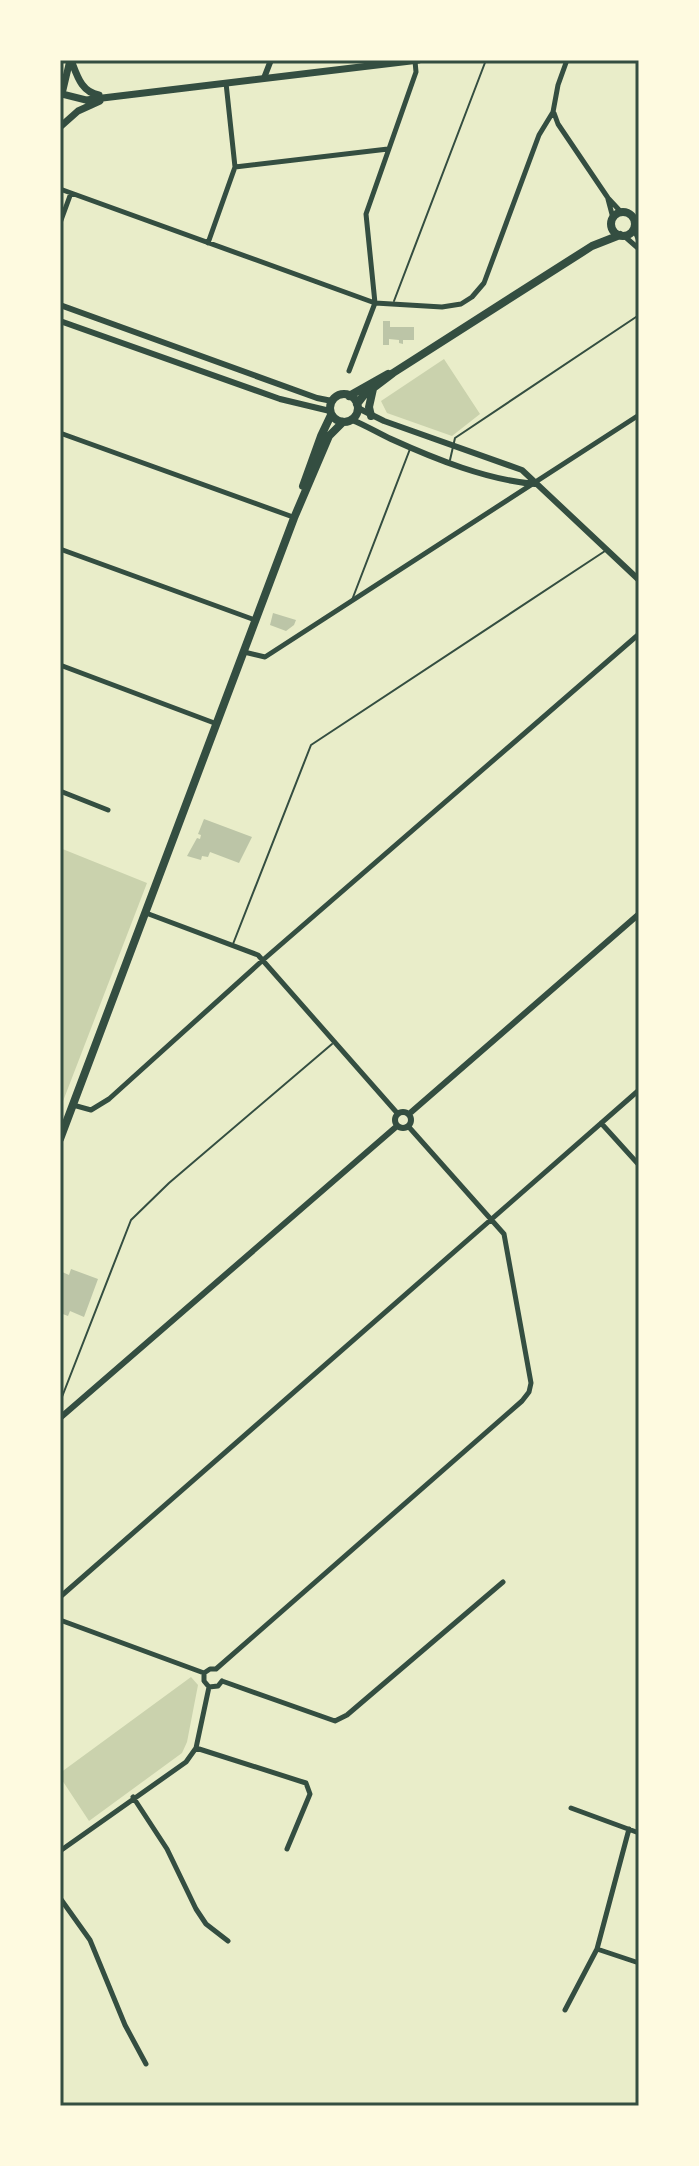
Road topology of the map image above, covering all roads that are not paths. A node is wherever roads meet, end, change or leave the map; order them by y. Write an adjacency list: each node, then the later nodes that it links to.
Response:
1 (71, 60): 8 (main road); 9 (main road)
2 (271, 60): 6 (street)
3 (417, 60): 6 (main road); 12 (street)
4 (486, 60): 29 (lane)
5 (567, 60): 10 (street)
6 (264, 78): 7 (main road)
7 (226, 83): 9 (main road); 13 (street)
8 (61, 96): 9 (main road)
9 (109, 97): 11 (main road)
10 (553, 112): 16 (street); 29 (street)
11 (60, 127)
12 (388, 149): 13 (street); 27 (street)
13 (235, 167): 24 (street)
14 (60, 189): 15 (street)
15 (71, 193): 20 (street); 24 (street)
16 (608, 198): 18 (street); 19 (street)
17 (639, 209): 18 (main road)
18 (625, 212): 19 (main road); 21 (main road)
19 (612, 222): 22 (main road); 25 (main road)
20 (60, 223)
21 (636, 223): 22 (main road); 23 (street)
22 (622, 235): 25 (main road); 26 (street)
23 (639, 241)
24 (208, 243): 27 (street)
25 (592, 246): 33 (main road)
26 (639, 249)
27 (375, 303): 29 (street); 32 (street)
28 (60, 305): 36 (street)
29 (392, 306)
30 (639, 315): 43 (lane)
31 (60, 321): 38 (street)
32 (349, 371)
33 (393, 373): 34 (main road); 35 (main road)
34 (373, 388): 37 (main road); 40 (main road)
35 (349, 396): 36 (main road); 37 (main road)
36 (332, 401): 38 (main road)
37 (357, 406): 40 (street); 41 (main road)
38 (331, 413): 41 (main road); 47 (main road)
39 (639, 415): 46 (street)
40 (371, 416): 43 (street)
41 (347, 421): 44 (street); 47 (main road)
42 (60, 433): 47 (street)
43 (453, 445): 45 (lane); 46 (street)
44 (410, 447): 45 (street); 51 (lane)
45 (449, 461): 46 (street)
46 (535, 484): 49 (street); 51 (street)
47 (294, 518): 52 (main road)
48 (60, 549): 52 (street)
49 (606, 550): 50 (street); 61 (lane)
50 (639, 580)
51 (351, 601): 54 (street)
52 (255, 620): 54 (main road)
53 (639, 634): 62 (street)
54 (243, 652): 56 (main road)
55 (60, 665): 56 (street)
56 (217, 724): 59 (main road)
57 (60, 791): 58 (street)
58 (108, 810)
59 (146, 913): 61 (street); 65 (main road)
60 (639, 914): 67 (street)
61 (233, 945): 62 (street)
62 (263, 960): 63 (street); 65 (street)
63 (334, 1042): 66 (street); 74 (lane)
64 (639, 1090): 68 (street)
65 (73, 1105): 71 (main road)
66 (398, 1114): 67 (street); 69 (street)
67 (409, 1114): 70 (street)
68 (601, 1123): 72 (street); 73 (street)
69 (397, 1126): 70 (street); 75 (street)
70 (408, 1126): 73 (street)
71 (60, 1139)
72 (639, 1165)
73 (492, 1218): 77 (street); 79 (street)
74 (60, 1402)
75 (60, 1418)
76 (503, 1582): 81 (street)
77 (60, 1597)
78 (60, 1620): 80 (street)
79 (216, 1669): 80 (street); 81 (street)
80 (204, 1673): 82 (street)
81 (222, 1681): 82 (street)
82 (209, 1687): 83 (street)
83 (196, 1748): 84 (street); 88 (street)
84 (133, 1797): 89 (street); 91 (street)
85 (571, 1808): 86 (street)
86 (629, 1829): 87 (street); 92 (street)
87 (639, 1833)
88 (287, 1849)
89 (60, 1851)
90 (60, 1898): 95 (street)
91 (228, 1941)
92 (597, 1949): 93 (street); 94 (street)
93 (639, 1963)
94 (565, 2010)
95 (146, 2064)

